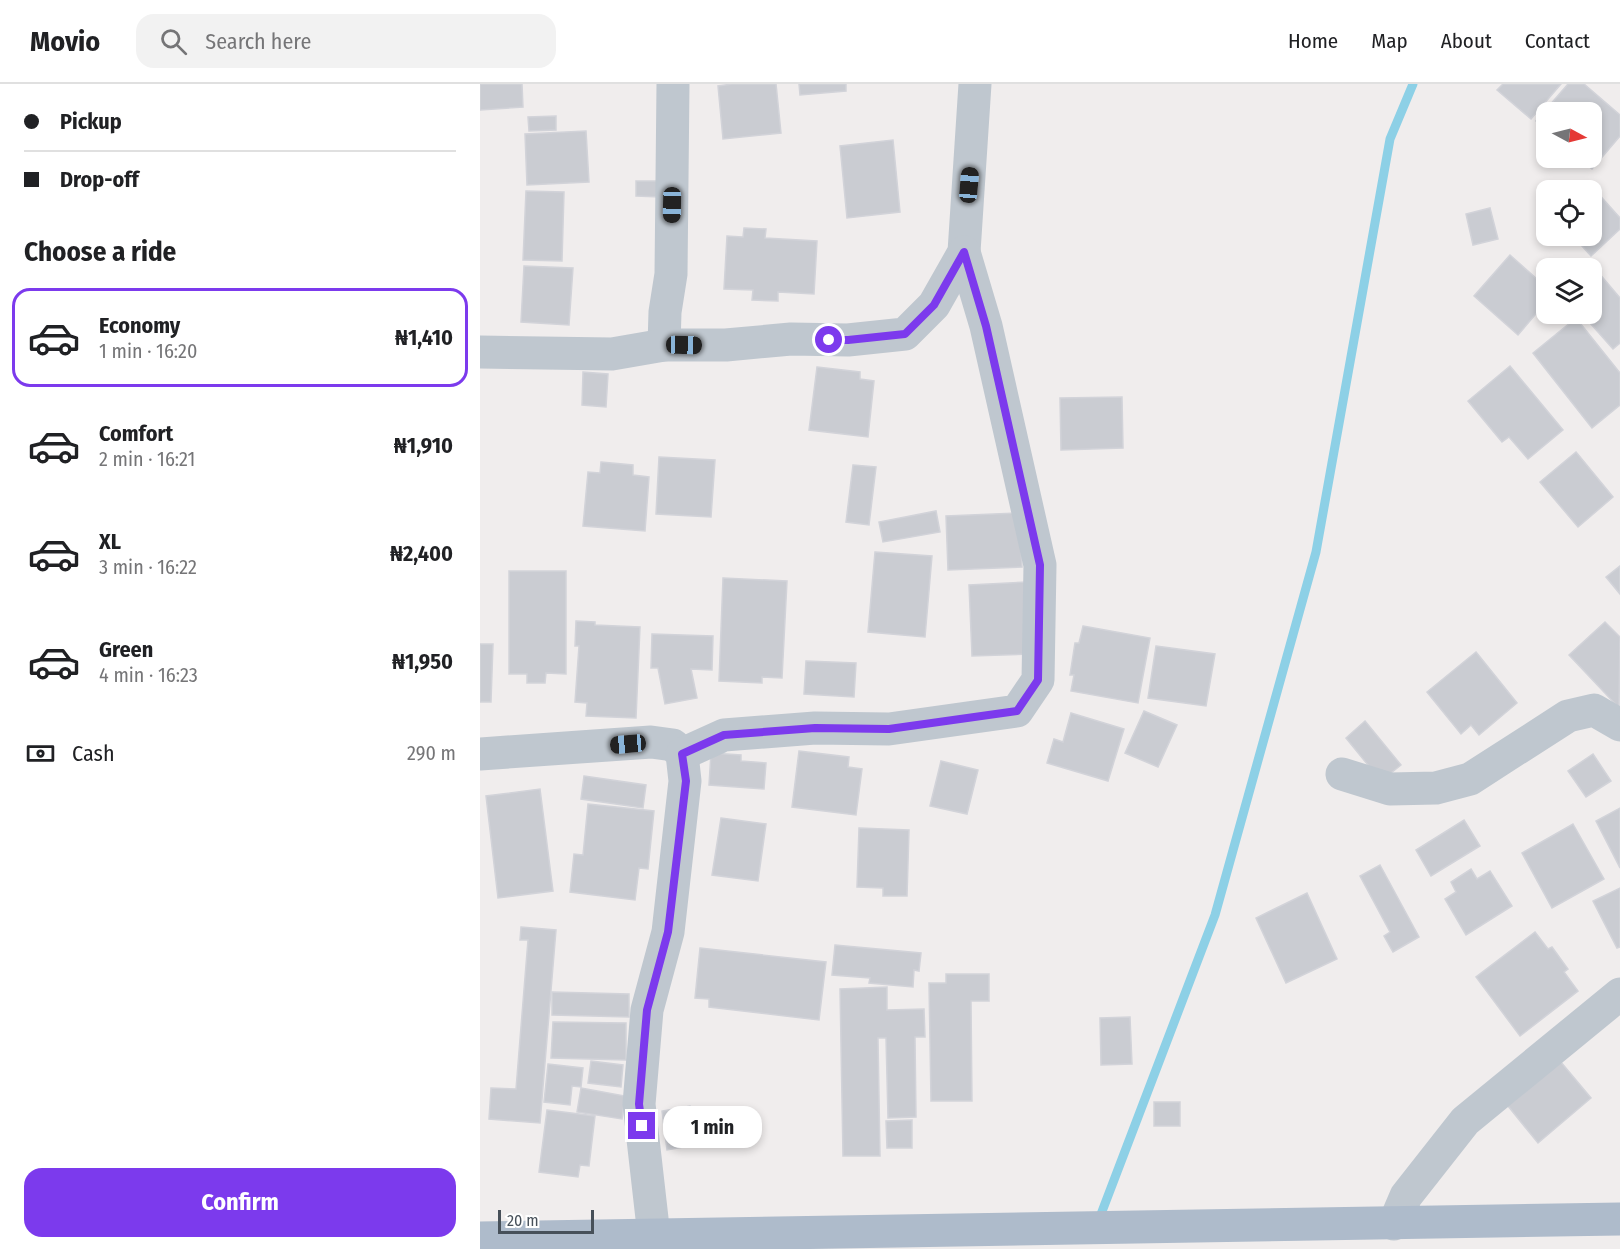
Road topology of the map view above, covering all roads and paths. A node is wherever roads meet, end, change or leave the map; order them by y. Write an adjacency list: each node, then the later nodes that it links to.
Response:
1 (673, 84): 4 (street)
2 (975, 84): 3 (street)
3 (964, 252): 4 (street); 8 (street)
4 (663, 345): 5 (street)
5 (480, 352)
6 (1620, 725): 9 (street)
7 (480, 754): 8 (street)
8 (682, 754): 13 (street)
9 (1342, 774)
10 (1620, 994): 12 (street)
11 (1620, 1219): 12 (main road)
12 (1394, 1224): 13 (main road)
13 (654, 1236): 15 (main road)
14 (480, 1238): 15 (main road)
15 (570, 1243)

